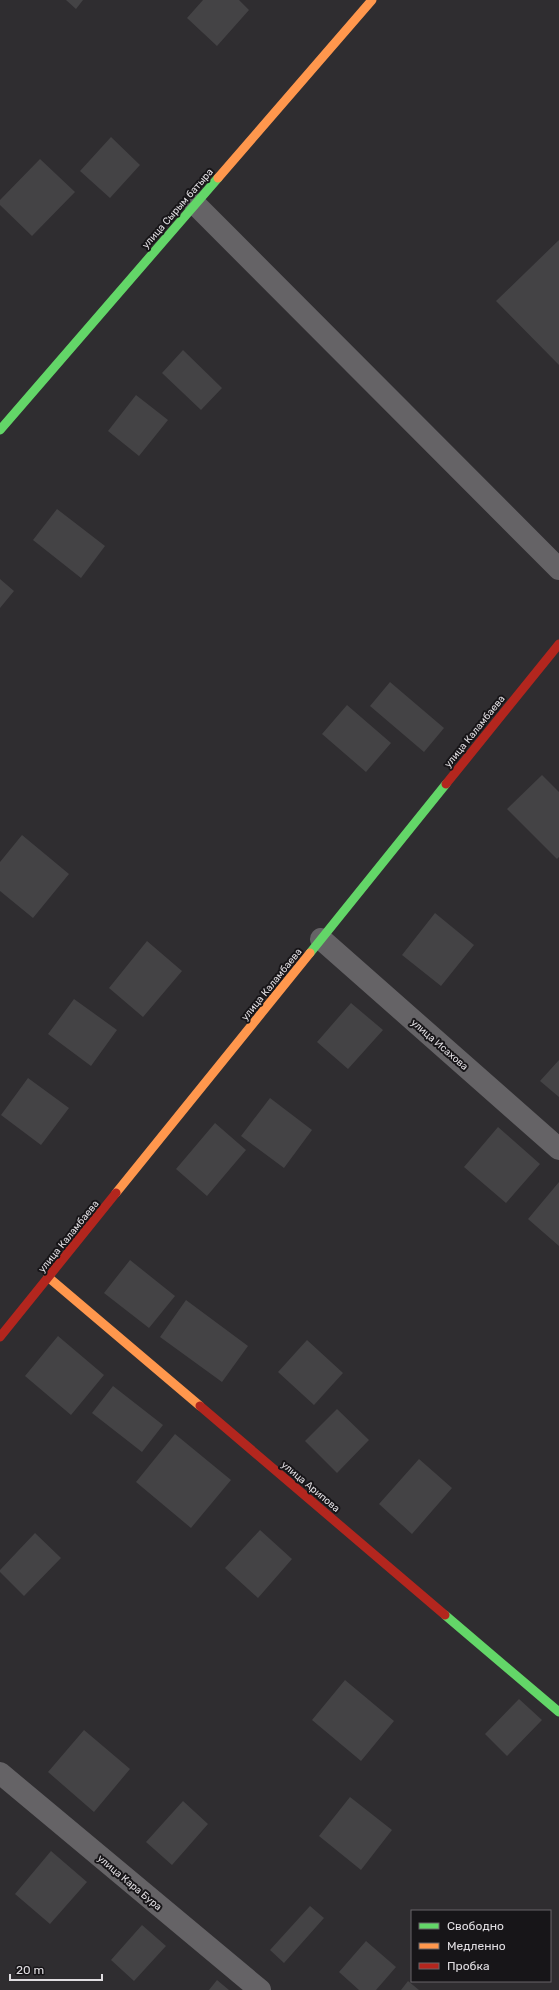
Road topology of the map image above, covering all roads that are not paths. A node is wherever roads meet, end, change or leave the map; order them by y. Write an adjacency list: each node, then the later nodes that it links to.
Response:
1 (372, 0): 2 (street, улица Сырым батыра)
2 (195, 204): 3 (street, улица Сырым батыра); 4 (street)
3 (0, 430)
4 (559, 569)
5 (559, 644): 6 (street, улица Каламбаева)
6 (321, 939): 7 (street, улица Исахова); 8 (street, улица Каламбаева)
7 (559, 1149)
8 (48, 1277): 9 (street, улица Каламбаева); 10 (street, улица Арипова)
9 (0, 1337)
10 (559, 1712)
11 (0, 1773): 12 (street, улица Кара Бура)
12 (260, 1990)

